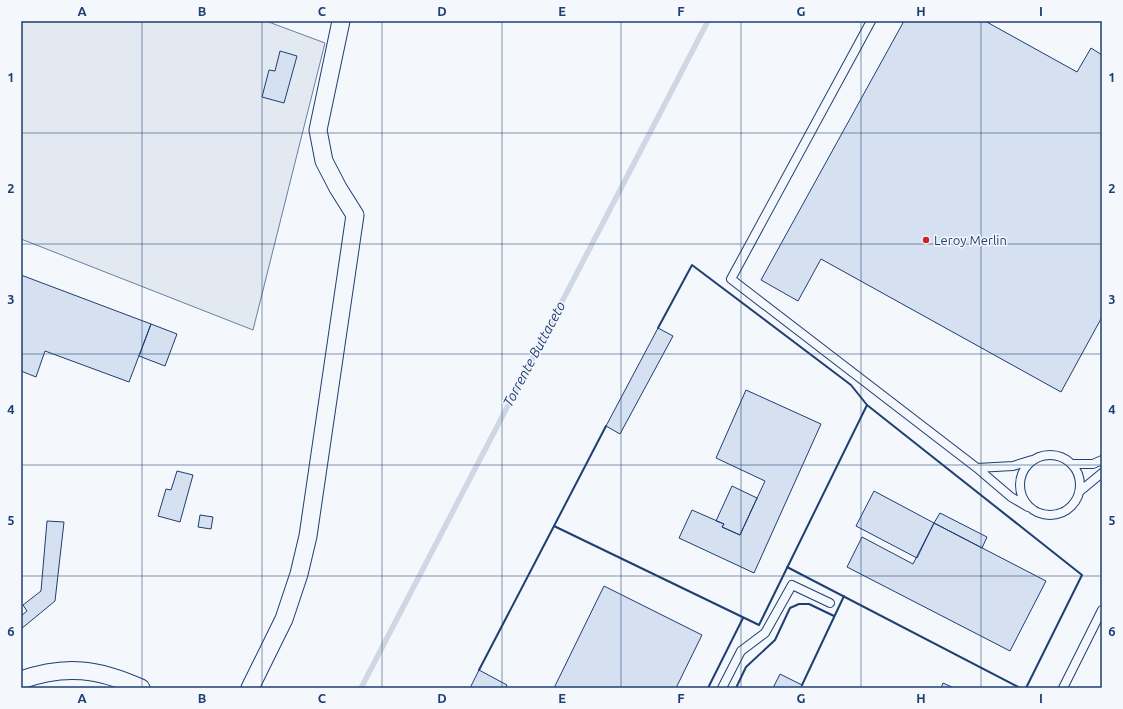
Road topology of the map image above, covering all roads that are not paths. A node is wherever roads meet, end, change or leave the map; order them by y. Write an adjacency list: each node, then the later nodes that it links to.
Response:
1 (341, 21): 14 (street)
2 (871, 21): 6 (lane)
3 (1033, 460): 5 (lane); 6 (lane); 9 (lane)
4 (1102, 460): 5 (lane)
5 (1072, 464): 8 (lane)
6 (977, 468): 9 (lane)
7 (1102, 473): 8 (lane)
8 (1079, 492): 9 (lane)
9 (1028, 507)
10 (830, 603): 15 (lane)
11 (1102, 610): 16 (lane)
12 (21, 680): 13 (street)
13 (141, 688)
14 (250, 688)
15 (722, 688)
16 (1063, 688)

